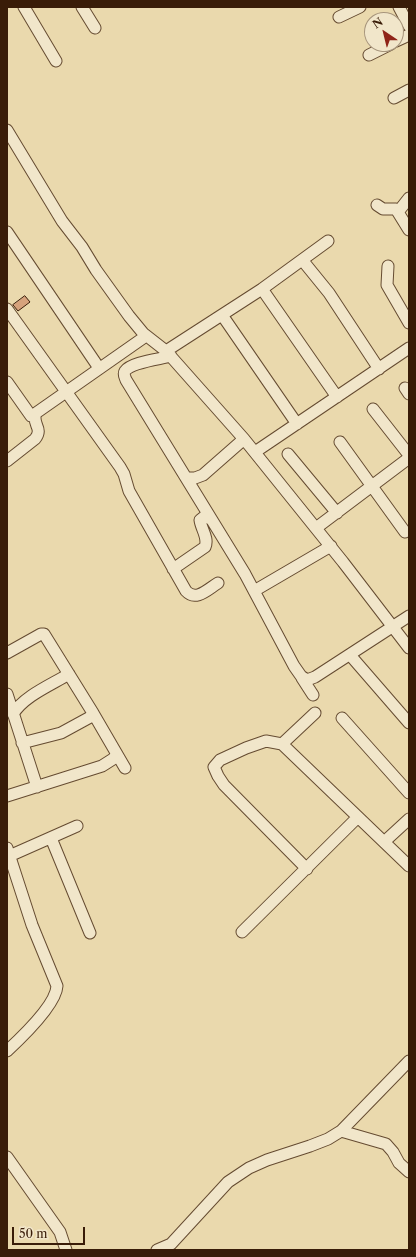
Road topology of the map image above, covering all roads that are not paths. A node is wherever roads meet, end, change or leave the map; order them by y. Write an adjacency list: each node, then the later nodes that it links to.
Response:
1 (24, 7): 10 (street)
2 (82, 7): 7 (street)
3 (360, 7): 5 (street)
4 (399, 7): 6 (street)
5 (339, 17)
6 (409, 26)
7 (95, 28)
8 (375, 52): 9 (street)
9 (369, 55)
10 (56, 61)
11 (409, 90): 12 (street)
12 (394, 98)
13 (7, 130): 26 (street)
14 (409, 198): 16 (street)
15 (377, 205): 16 (street)
16 (398, 212): 17 (street)
17 (409, 230)
18 (7, 232): 29 (street)
19 (328, 241): 20 (street)
20 (302, 261): 22 (street); 30 (street)
21 (388, 266): 25 (street)
22 (262, 289): 24 (street); 33 (street)
23 (7, 309): 32 (street)
24 (222, 315): 28 (street); 36 (street)
25 (409, 323)
26 (146, 336): 28 (street); 29 (street)
27 (409, 348): 30 (street)
28 (168, 354): 37 (street); 44 (street)
29 (99, 368): 32 (street)
30 (379, 369): 33 (street)
31 (7, 382): 35 (street)
32 (65, 392): 35 (street); 51 (street)
33 (337, 397): 36 (street)
34 (373, 409): 41 (street)
35 (34, 416): 43 (street)
36 (297, 424): 39 (street)
37 (244, 439): 39 (street); 44 (street)
38 (340, 442): 45 (street)
39 (255, 452): 48 (street)
40 (288, 454): 46 (street)
41 (409, 454)
42 (409, 458): 45 (street)
43 (7, 461)
44 (186, 478): 47 (street)
45 (373, 485): 46 (street); 49 (street)
46 (337, 513): 48 (street)
47 (212, 520): 51 (street); 53 (street)
48 (316, 528): 50 (street)
49 (405, 532)
50 (331, 546): 53 (street); 55 (street)
51 (173, 569): 52 (street)
52 (218, 583)
53 (254, 591): 60 (street)
54 (409, 616): 55 (street)
55 (393, 626): 56 (street); 58 (street)
56 (409, 648)
57 (7, 653): 59 (street)
58 (350, 655): 60 (street); 67 (street)
59 (69, 674): 64 (street); 65 (street)
60 (302, 678): 62 (street)
61 (7, 694): 64 (street)
62 (313, 694)
63 (316, 713): 69 (street)
64 (13, 714): 68 (street)
65 (94, 714): 68 (street); 70 (street)
66 (342, 718): 73 (street)
67 (409, 723)
68 (22, 743): 72 (street)
69 (282, 744): 75 (street); 82 (street)
70 (117, 754): 71 (street); 72 (street)
71 (125, 768)
72 (37, 787): 74 (street)
73 (409, 793)
74 (7, 796)
75 (358, 817): 79 (street); 82 (street)
76 (409, 819): 79 (street)
77 (77, 826): 78 (street)
78 (51, 838): 80 (street); 84 (street)
79 (384, 842): 81 (street)
80 (8, 854): 85 (street)
81 (409, 866)
82 (307, 869): 83 (street)
83 (242, 932)
84 (90, 933)
85 (7, 1051)
86 (409, 1062): 87 (street)
87 (341, 1131): 89 (street); 91 (street)
88 (7, 1157): 90 (street)
89 (409, 1172)
90 (66, 1250)
91 (160, 1250)

